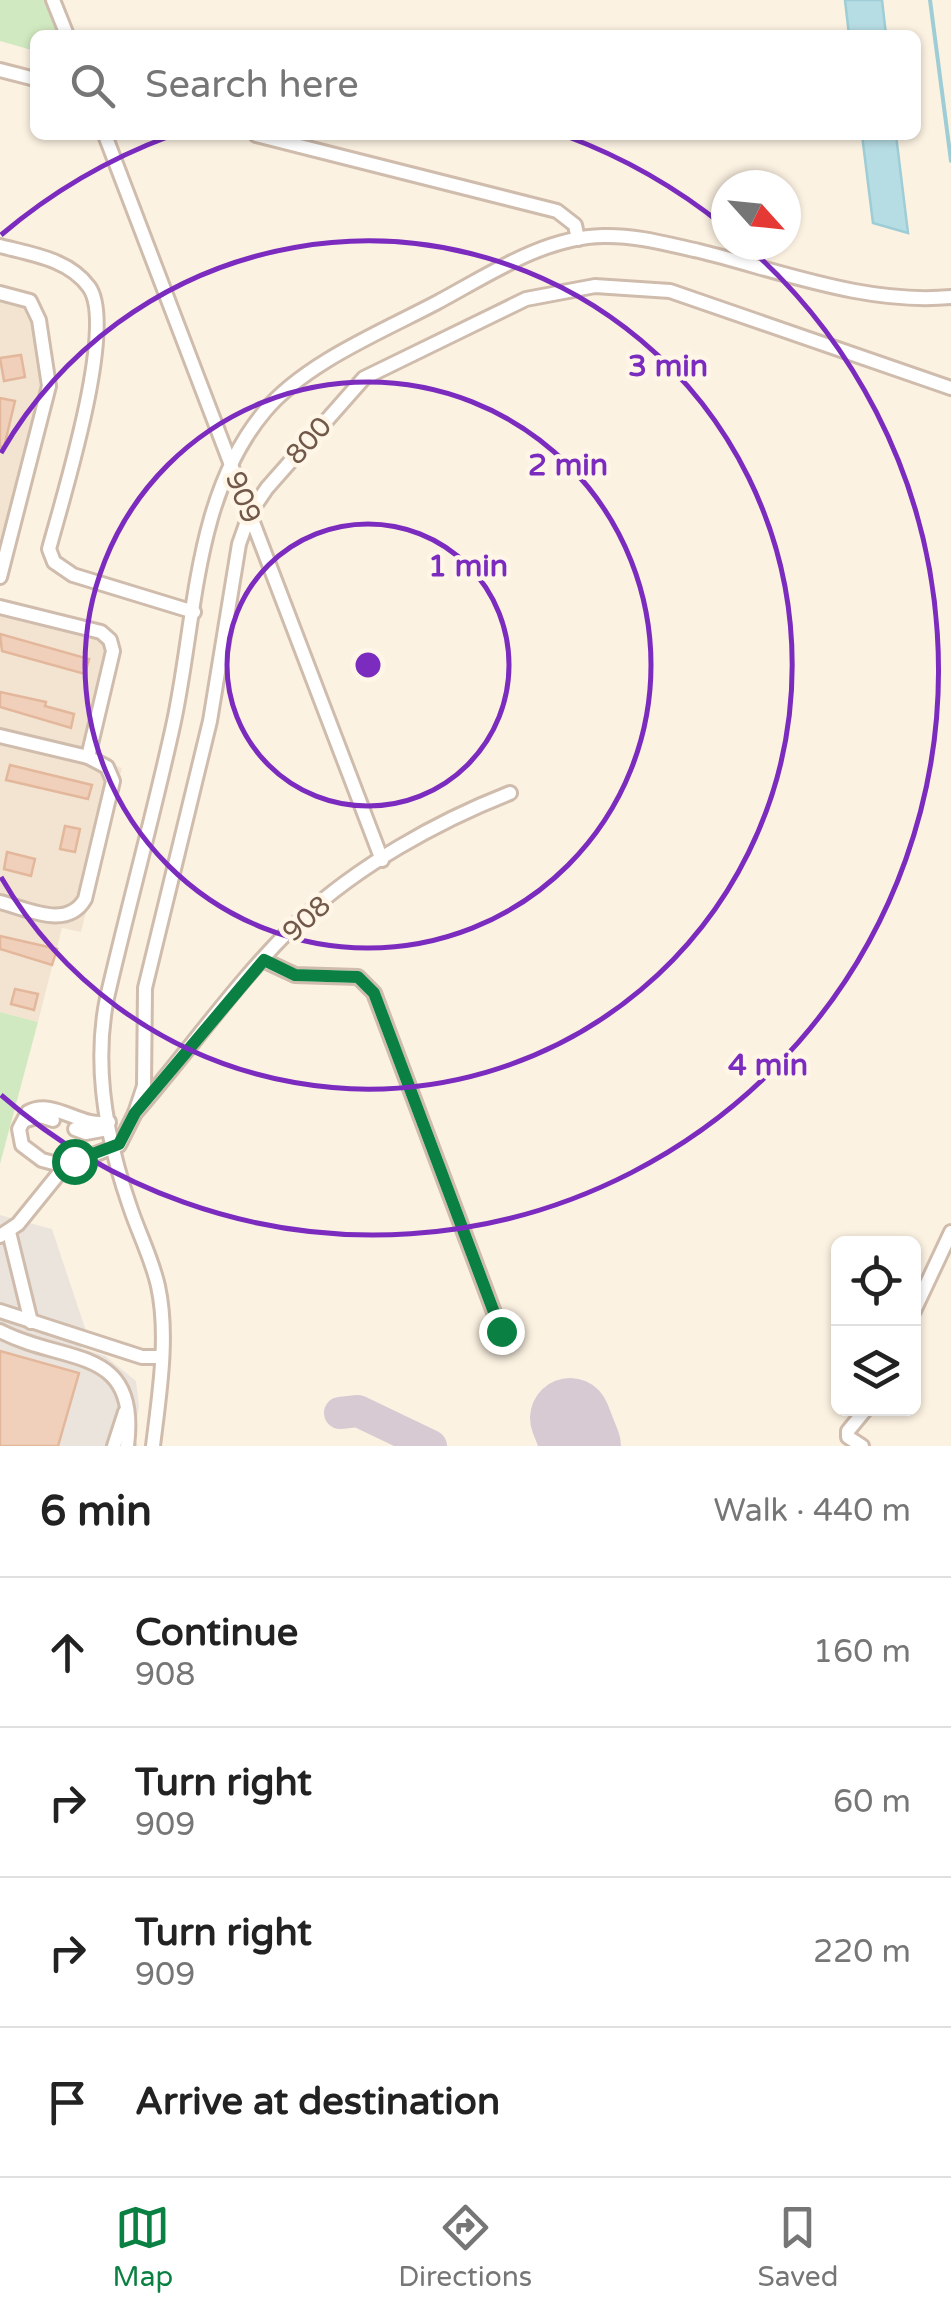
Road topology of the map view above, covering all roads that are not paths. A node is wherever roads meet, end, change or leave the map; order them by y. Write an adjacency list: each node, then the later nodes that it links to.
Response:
1 (53, 0): 2 (street)
2 (64, 30)
3 (0, 70): 4 (street)
4 (30, 78)
5 (108, 140): 12 (street, 909)
6 (276, 140): 7 (street)
7 (578, 239): 10 (street); 12 (street)
8 (0, 246): 16 (street)
9 (0, 293): 14 (street)
10 (951, 297)
11 (951, 388): 13 (street, 800)
12 (230, 463): 13 (street, 909); 16 (street)
13 (250, 513): 20 (street, 909); 23 (street, 800)
14 (0, 577)
15 (0, 607): 18 (street)
16 (194, 612): 25 (street)
17 (0, 736): 18 (street)
18 (88, 757): 21 (street)
19 (510, 794): 20 (street, 908)
20 (382, 860): 22 (street, 908)
21 (0, 902)
22 (264, 960): 23 (street, 908); 36 (street)
23 (135, 1113): 28 (street, 908)
24 (53, 1120): 26 (street)
25 (109, 1125): 26 (street); 27 (street); 28 (street)
26 (19, 1129): 29 (street)
27 (75, 1129)
28 (114, 1147): 29 (street); 37 (street)
29 (65, 1166): 31 (street)
30 (951, 1232): 32 (street)
31 (4, 1234): 34 (street)
32 (921, 1295)
33 (0, 1310): 34 (street)
34 (31, 1322): 37 (street)
35 (0, 1331): 38 (street)
36 (501, 1331)
37 (160, 1357): 42 (street)
38 (126, 1410): 40 (street); 41 (street)
39 (860, 1416): 43 (street)
40 (112, 1446)
41 (127, 1446)
42 (154, 1446)
43 (862, 1446)

